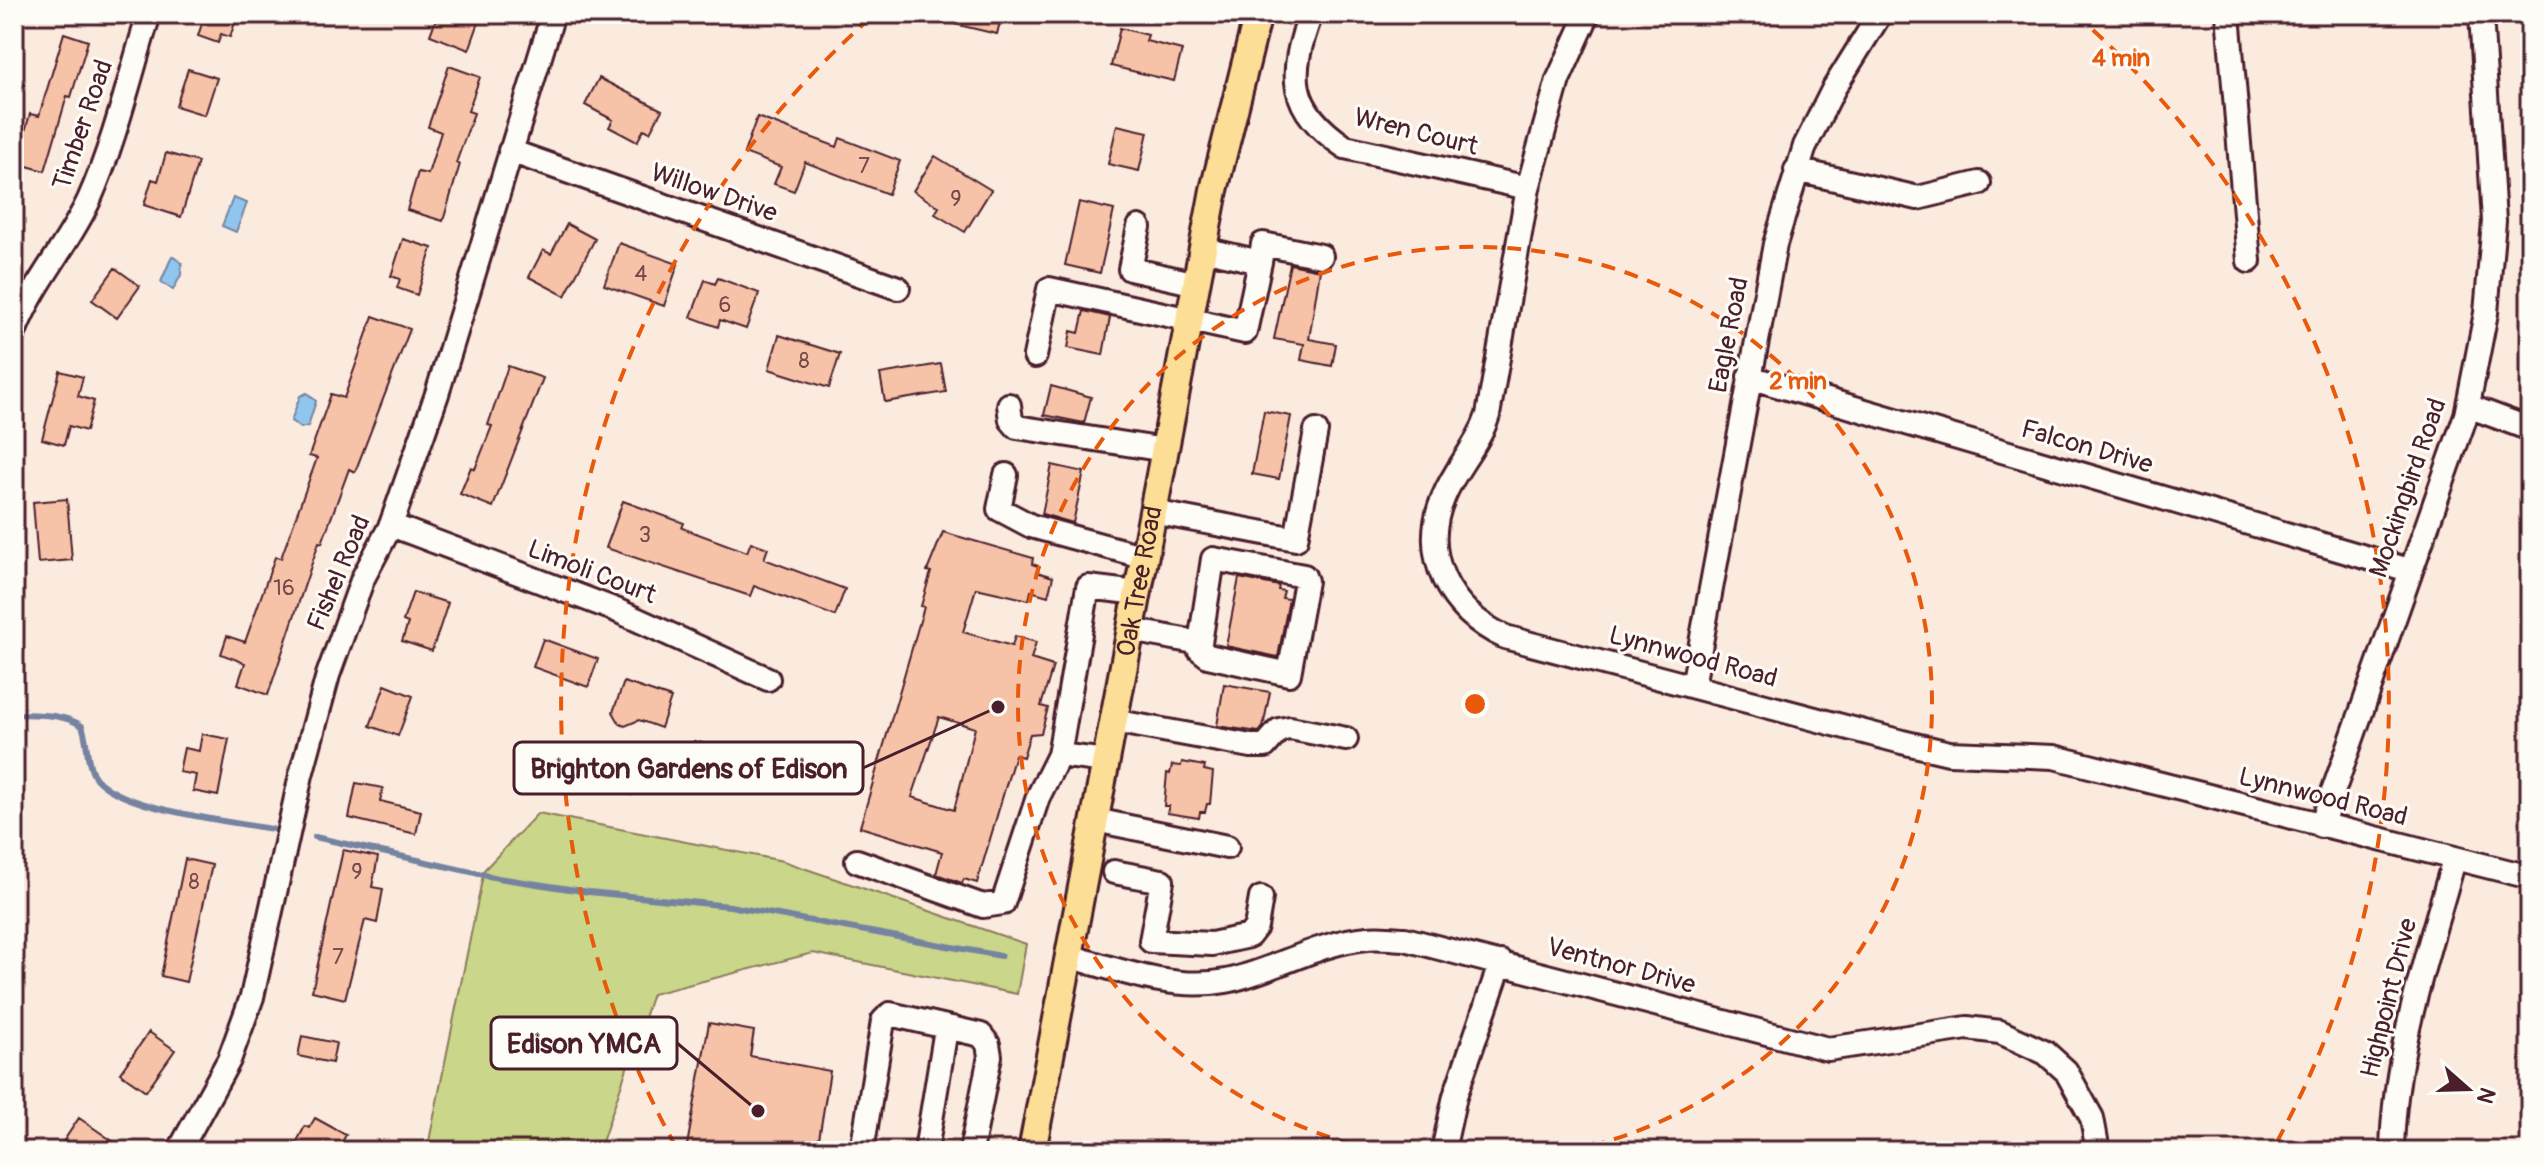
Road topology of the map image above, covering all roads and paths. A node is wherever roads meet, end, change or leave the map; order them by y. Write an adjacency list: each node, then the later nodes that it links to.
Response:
1 (149, 14): 21 (street, Timber Road)
2 (553, 14): 9 (street, Fishel Road)
3 (1258, 14): 14 (main road, Oak Tree Road)
4 (1311, 14): 12 (street, Wren Court)
5 (1588, 14): 12 (street, Lynnwood Road)
6 (1880, 14): 10 (street, Eagle Road)
7 (2228, 14): 16 (street)
8 (2481, 14): 25 (street, Mockingbird Road)
9 (510, 151): 19 (street, Willow Drive); 31 (street, Fishel Road)
10 (1796, 170): 11 (street); 23 (street, Eagle Road)
11 (1979, 183)
12 (1528, 188): 38 (street, Lynnwood Road)
13 (1139, 227): 18 (street)
14 (1203, 249): 17 (street); 18 (main road, Oak Tree Road)
15 (1321, 256): 17 (street)
16 (2249, 261)
17 (1260, 262): 20 (street)
18 (1197, 284): 20 (main road, Oak Tree Road)
19 (898, 288)
20 (1190, 321): 22 (street); 28 (main road, Oak Tree Road)
21 (14, 333)
22 (1035, 356)
23 (1749, 377): 33 (street, Falcon Drive); 38 (street, Eagle Road)
24 (1009, 405): 28 (street)
25 (2468, 406): 26 (street); 33 (street, Mockingbird Road)
26 (2530, 429)
27 (1316, 431): 30 (street)
28 (1165, 450): 30 (main road, Oak Tree Road)
29 (1006, 475): 32 (street)
30 (1153, 512): 32 (main road, Oak Tree Road)
31 (391, 525): 37 (street, Limoli Court); 54 (street, Fishel Road)
32 (1145, 557): 34 (main road, Oak Tree Road)
33 (2409, 570): 44 (street, Mockingbird Road)
34 (1138, 593): 35 (main road, Oak Tree Road); 41 (street)
35 (1131, 630): 36 (street); 39 (main road, Oak Tree Road)
36 (1200, 643): 36 (street)
37 (768, 679)
38 (1693, 686): 44 (street, Lynnwood Road)
39 (1113, 721): 40 (street); 42 (main road, Oak Tree Road)
40 (1346, 739)
41 (1059, 755): 42 (street); 47 (street)
42 (1106, 761): 43 (main road, Oak Tree Road)
43 (1095, 820): 45 (street); 51 (main road, Oak Tree Road)
44 (2321, 826): 46 (street, Lynnwood Road)
45 (1227, 847)
46 (2454, 860): 49 (street, Lynnwood Road); 61 (street, Highpoint Drive)
47 (857, 861)
48 (1114, 872): 50 (street)
49 (2530, 877)
50 (1261, 898)
51 (1069, 956): 52 (street, Ventnor Drive); 58 (main road, Oak Tree Road)
52 (1501, 962): 59 (street); 60 (street, Ventnor Drive)
53 (952, 1028): 55 (street); 56 (street); 57 (street)
54 (179, 1151)
55 (862, 1151)
56 (926, 1151)
57 (971, 1151)
58 (1032, 1151)
59 (1443, 1151)
60 (2098, 1151)
61 (2392, 1151)

